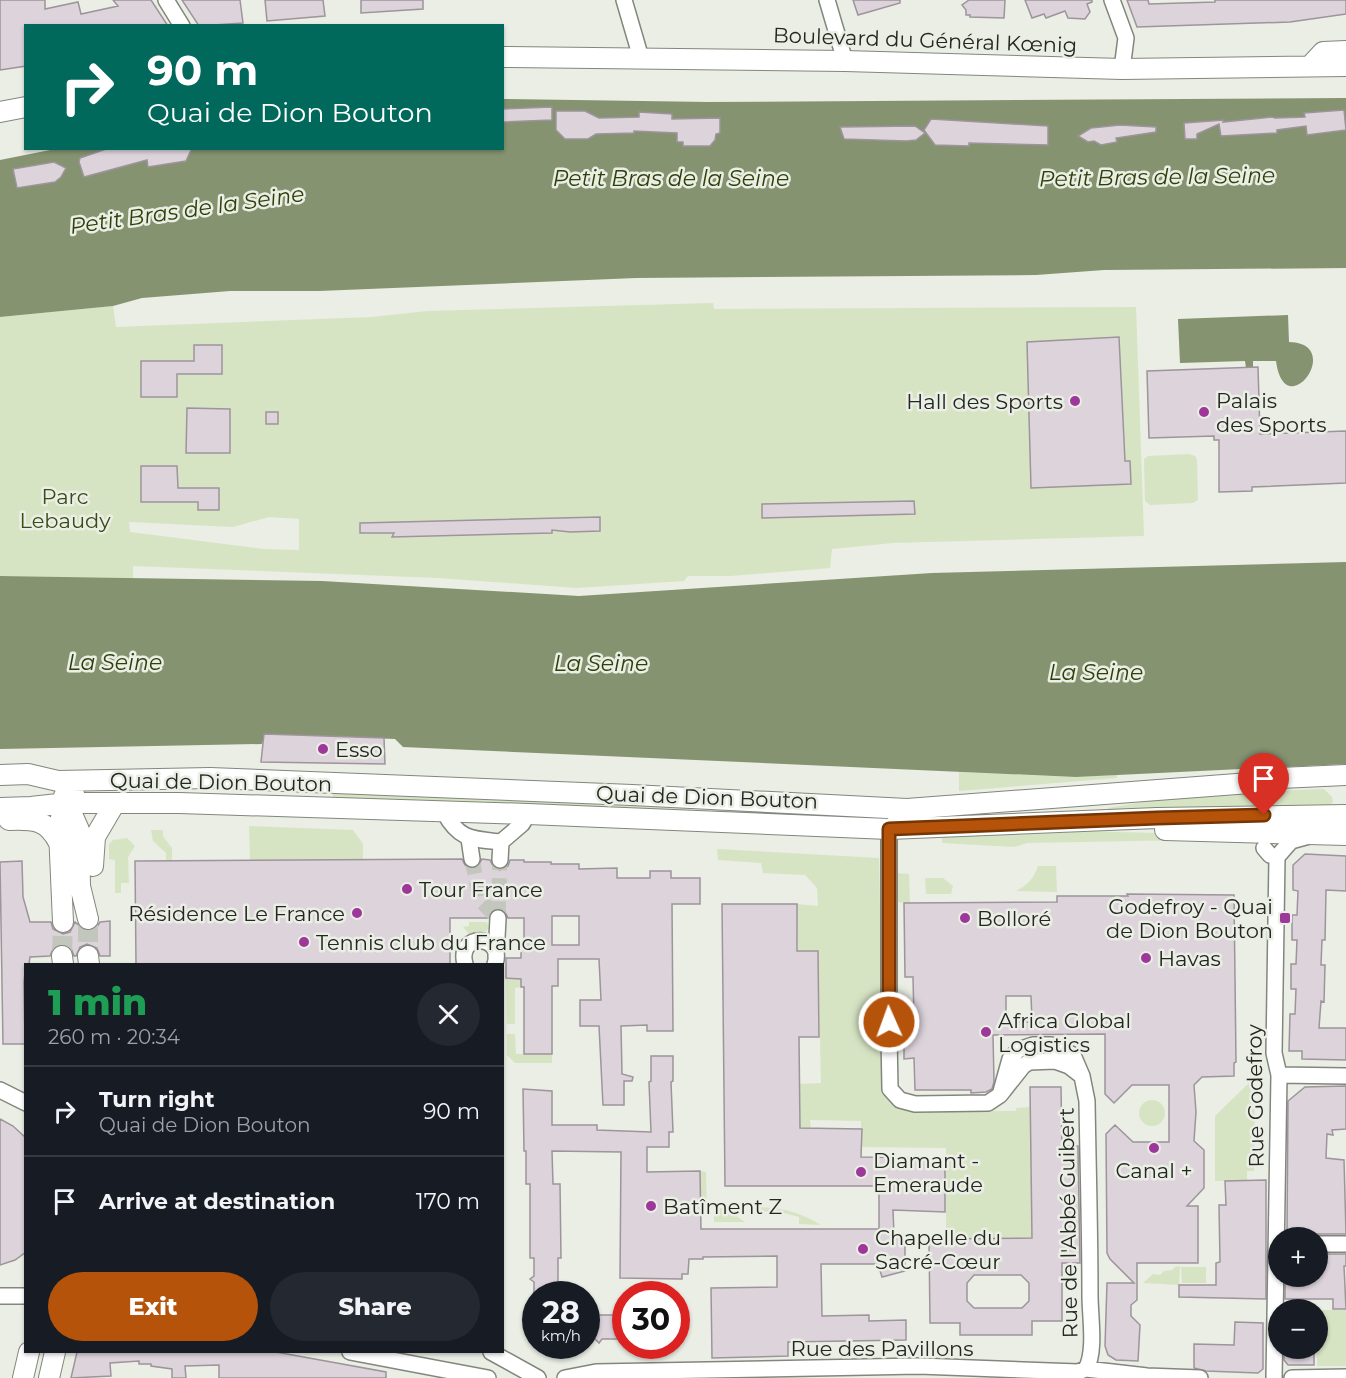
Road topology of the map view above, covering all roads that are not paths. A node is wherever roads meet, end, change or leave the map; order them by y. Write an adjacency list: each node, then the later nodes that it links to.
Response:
1 (166, 0): 5 (street)
2 (624, 0): 8 (street)
3 (827, 0): 9 (street)
4 (1112, 0): 12 (street)
5 (181, 24)
6 (1346, 51): 10 (main road)
7 (504, 57): 8 (main road, Boulevard du Général Kœnig)
8 (641, 58): 9 (main road, Boulevard du Général Kœnig)
9 (845, 61): 12 (main road, Boulevard du Général Kœnig)
10 (1310, 66): 11 (main road, Boulevard du Général Kœnig); 12 (main road, Boulevard du Général Kœnig)
11 (1346, 66)
12 (1122, 69)
13 (24, 107): 14 (main road)
14 (0, 112)
15 (0, 775): 17 (main road, Quai de Dion Bouton)
16 (1346, 775): 18 (main road, Quai de Dion Bouton)
17 (58, 781): 20 (main road, Quai de Dion Bouton); 22 (main road)
18 (1263, 782): 19 (main road); 26 (main road, Quai de Dion Bouton)
19 (1346, 785)
20 (363, 786): 22 (main road, Quai de Dion Bouton); 26 (main road, Quai de Dion Bouton)
21 (1346, 796): 24 (main road)
22 (67, 803): 23 (main road, Quai de Dion Bouton); 23 (main road); 25 (main road, Quai de Dion Bouton); 37 (main road)
23 (115, 803): 27 (main road, Quai de Dion Bouton)
24 (1346, 805)
25 (0, 808)
26 (907, 808): 32 (street)
27 (444, 812): 28 (main road, Quai de Dion Bouton); 35 (street)
28 (528, 814): 32 (main road, Quai de Dion Bouton); 36 (street)
29 (1346, 814): 31 (main road, Quai de Dion Bouton)
30 (0, 820): 37 (main road)
31 (1111, 820): 32 (main road, Quai de Dion Bouton); 33 (main road)
32 (889, 829): 61 (street, Rue de l'Abbé Guibert)
33 (1313, 835): 34 (main road); 39 (street)
34 (1346, 835)
35 (469, 839): 36 (street); 40 (street)
36 (501, 842): 41 (street)
37 (58, 843): 43 (main road)
38 (1264, 848): 39 (street)
39 (1277, 857): 46 (street, Rue Godefroy)
40 (472, 859)
41 (500, 860)
42 (498, 918): 45 (street)
43 (63, 922)
44 (465, 963): 45 (street)
45 (496, 963)
46 (1278, 1075): 47 (street); 50 (street, Rue Godefroy)
47 (1346, 1076)
48 (0, 1090): 49 (street)
49 (24, 1102)
50 (1277, 1227)
51 (1328, 1244): 52 (street)
52 (1346, 1244)
53 (1276, 1287): 70 (street, Rue Godefroy)
54 (0, 1296): 55 (street)
55 (24, 1296)
56 (29, 1353): 65 (main road)
57 (56, 1353): 66 (main road)
58 (355, 1353): 63 (street)
59 (493, 1353): 63 (street)
60 (495, 1353): 67 (street)
61 (1086, 1369): 62 (street, Rue des Pavillons); 69 (street, Rue des Pavillons)
62 (1015, 1374): 68 (street, Rue des Pavillons)
63 (483, 1377)
64 (1346, 1377): 71 (street)
65 (23, 1378)
66 (49, 1378)
67 (537, 1378)
68 (565, 1378)
69 (1200, 1378)
70 (1274, 1378)
71 (1292, 1378)

